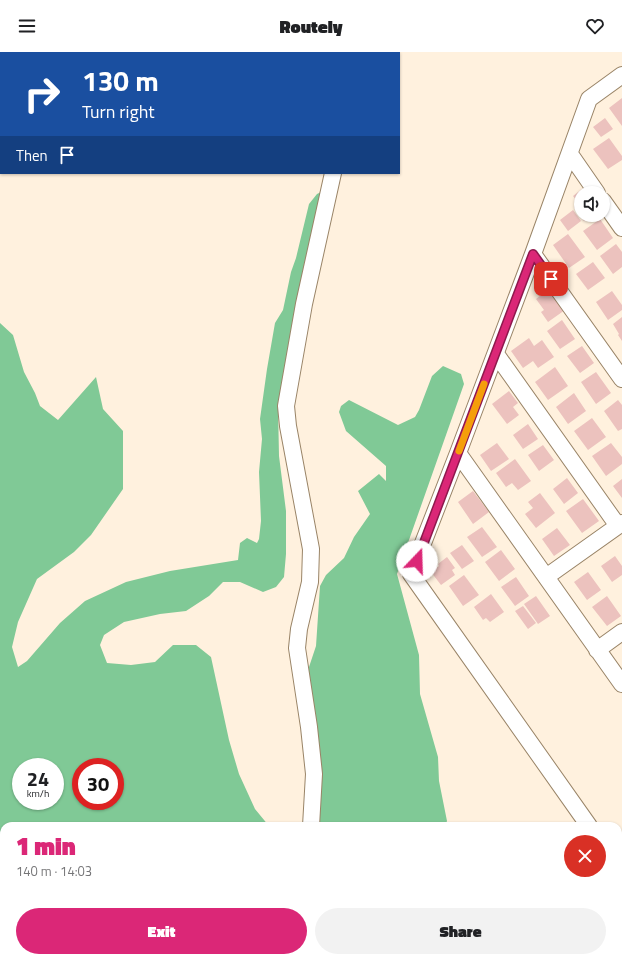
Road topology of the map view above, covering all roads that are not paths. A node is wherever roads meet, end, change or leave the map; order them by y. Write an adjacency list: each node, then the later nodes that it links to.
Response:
1 (622, 75): 2 (street)
2 (570, 154): 4 (street); 7 (street)
3 (333, 174): 16 (street)
4 (592, 186)
5 (610, 211): 6 (street)
6 (622, 228)
7 (533, 254): 8 (street); 9 (street)
8 (496, 354): 10 (street); 11 (street)
9 (622, 379)
10 (458, 453): 12 (street); 17 (street)
11 (620, 525): 12 (street)
12 (546, 578): 14 (street)
13 (622, 632): 14 (street)
14 (597, 650): 15 (street)
15 (622, 684)
16 (311, 822)
17 (586, 822)

